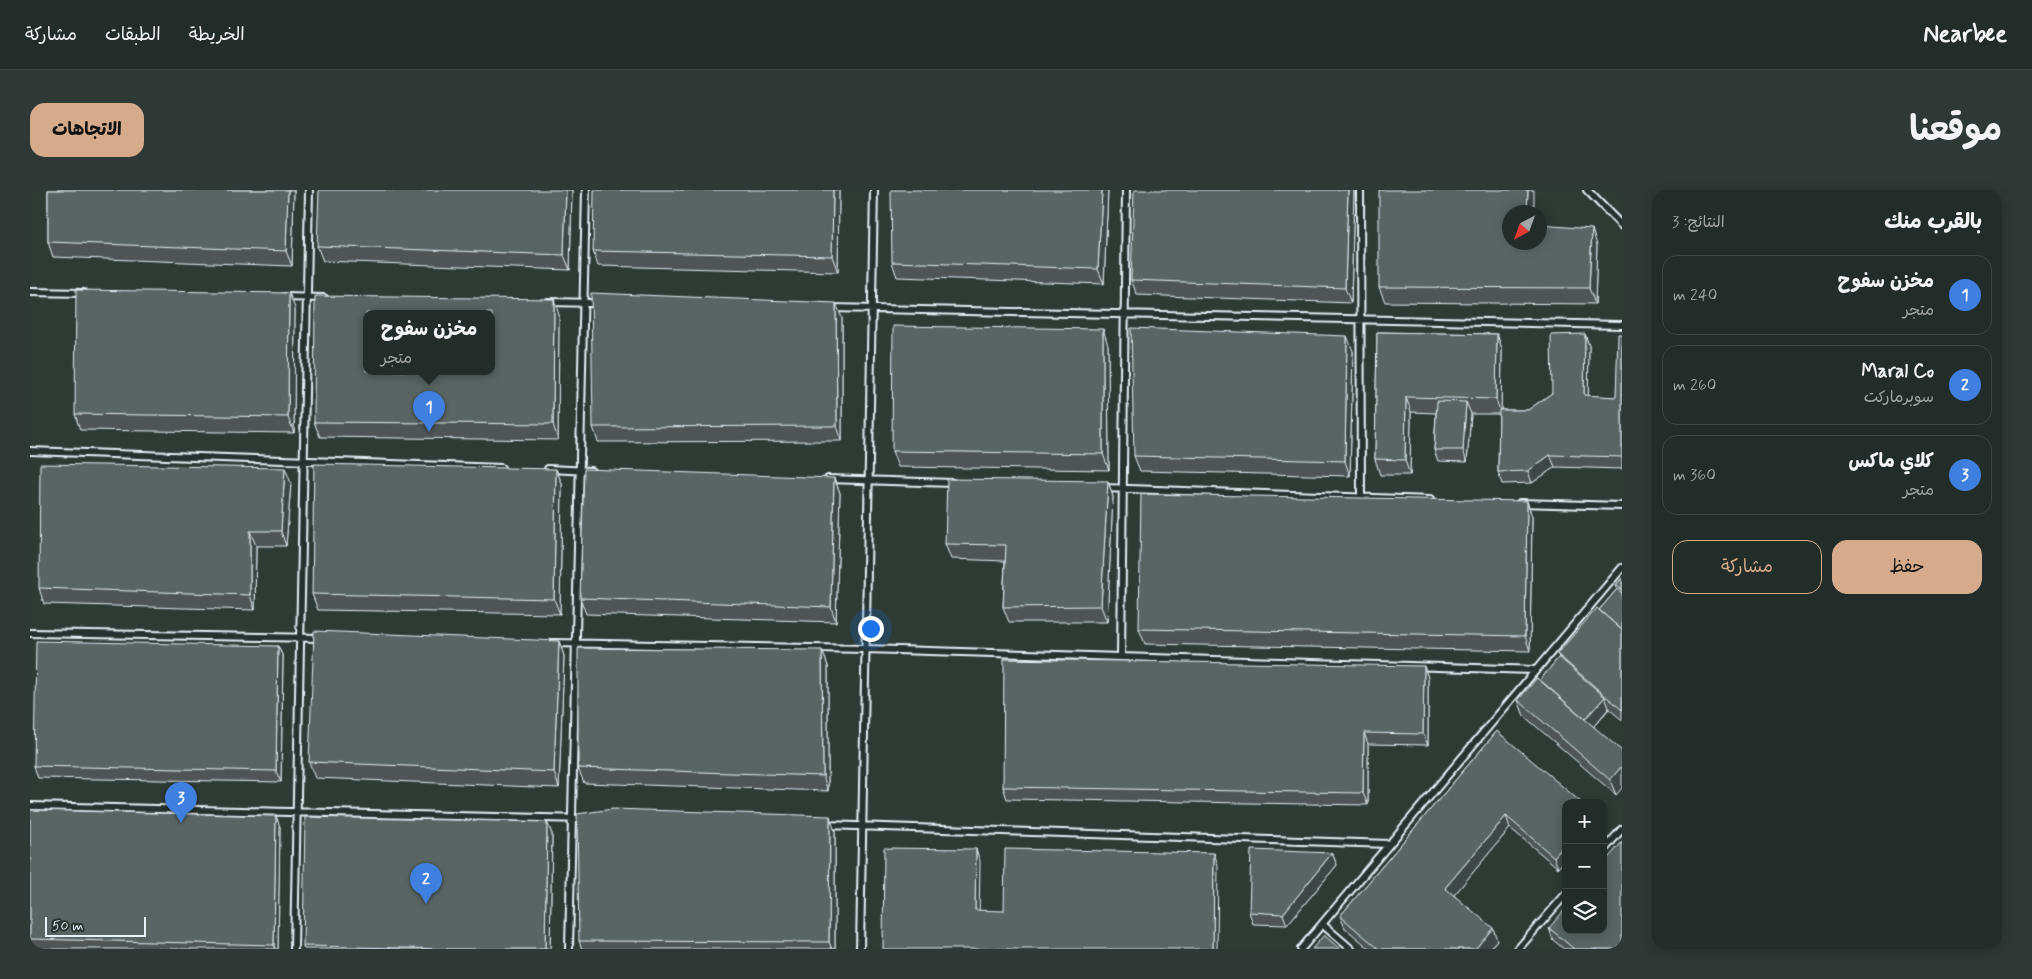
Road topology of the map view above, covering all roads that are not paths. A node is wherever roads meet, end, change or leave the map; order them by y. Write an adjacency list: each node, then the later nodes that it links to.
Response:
1 (309, 190): 11 (lane)
2 (586, 190): 14 (lane)
3 (874, 190): 17 (lane)
4 (1126, 190): 18 (lane)
5 (1360, 190): 19 (lane)
6 (1586, 190): 7 (lane)
7 (1622, 226)
8 (30, 292): 9 (lane)
9 (89, 293)
10 (276, 297): 11 (lane)
11 (306, 297): 12 (lane); 22 (lane)
12 (336, 298)
13 (544, 302): 14 (lane)
14 (584, 303): 15 (lane); 25 (lane)
15 (604, 304)
16 (822, 308): 17 (lane)
17 (872, 309): 18 (lane); 28 (lane)
18 (1124, 314): 19 (lane); 31 (lane)
19 (1360, 319): 20 (lane); 32 (lane)
20 (1622, 325)
21 (30, 451): 22 (lane)
22 (302, 461): 23 (lane); 38 (lane)
23 (511, 468)
24 (540, 469): 25 (lane)
25 (580, 470): 26 (lane); 41 (lane)
26 (600, 471)
27 (819, 478): 28 (lane)
28 (869, 480): 29 (lane); 42 (lane)
29 (957, 483)
30 (1093, 488): 31 (lane)
31 (1122, 489): 32 (lane); 43 (lane)
32 (1361, 497): 33 (lane)
33 (1438, 500)
34 (1516, 503): 35 (lane)
35 (1622, 506)
36 (1622, 568): 44 (lane)
37 (30, 633): 38 (lane)
38 (299, 638): 39 (lane); 46 (lane)
39 (329, 638)
40 (546, 643): 41 (lane)
41 (576, 643): 42 (lane); 47 (lane)
42 (866, 649): 43 (lane); 50 (lane)
43 (1121, 656): 44 (lane)
44 (1536, 670): 52 (lane)
45 (30, 806): 46 (lane)
46 (296, 813): 47 (lane); 56 (lane)
47 (572, 819): 48 (lane); 57 (lane)
48 (591, 819)
49 (814, 825): 50 (lane)
50 (862, 826): 52 (lane); 58 (lane)
51 (1622, 829): 53 (lane)
52 (1390, 844): 55 (lane)
53 (1607, 846)
54 (1562, 899): 61 (lane)
55 (1322, 924): 59 (lane); 60 (lane)
56 (294, 949)
57 (569, 949)
58 (860, 949)
59 (1301, 949)
60 (1351, 949)
61 (1518, 949)

